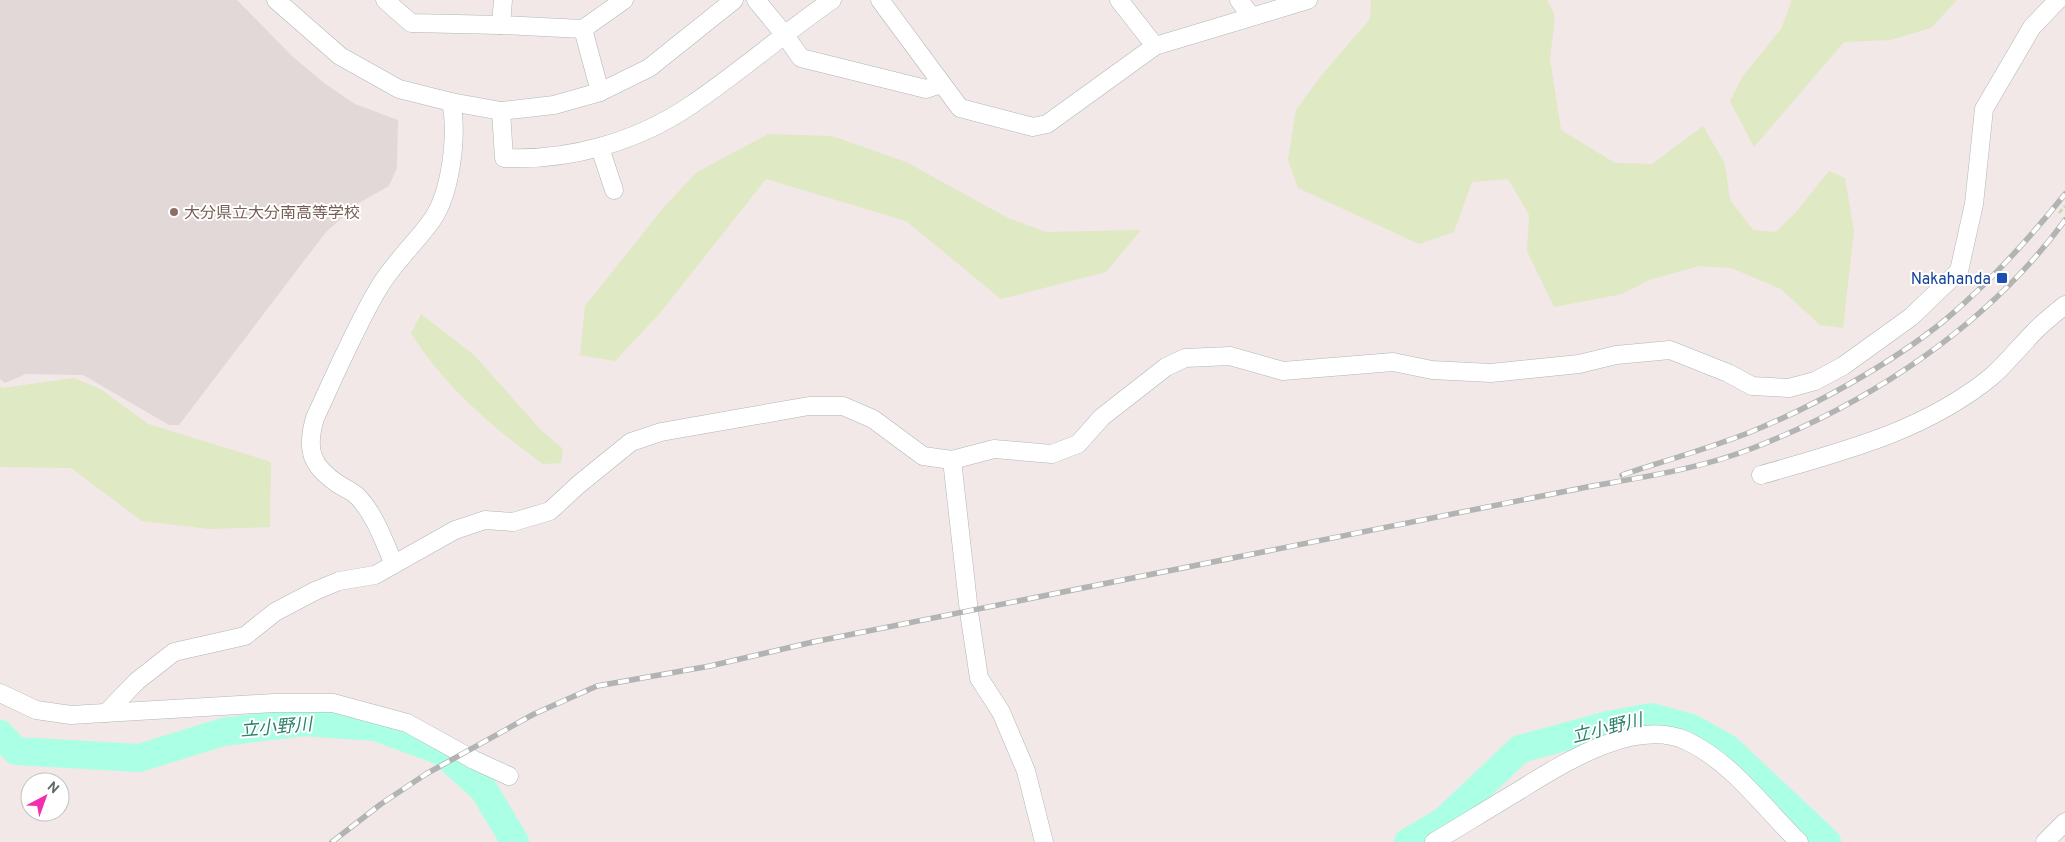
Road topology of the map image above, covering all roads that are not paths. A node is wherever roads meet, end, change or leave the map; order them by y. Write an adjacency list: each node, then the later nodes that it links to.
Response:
1 (276, 0): 20 (street)
2 (385, 0): 14 (street)
3 (503, 0): 14 (street)
4 (624, 0): 15 (street)
5 (734, 0): 19 (street)
6 (756, 0): 16 (street)
7 (832, 0): 16 (street)
8 (880, 0): 18 (street)
9 (1119, 0): 17 (street)
10 (1239, 0): 13 (street)
11 (1308, 0): 13 (street)
12 (2058, 0): 25 (street)
13 (1251, 16): 17 (street)
14 (501, 24): 15 (street)
15 (583, 29): 19 (street)
16 (784, 34): 18 (street); 22 (street)
17 (1155, 46): 18 (street)
18 (941, 84)
19 (600, 92): 21 (street)
20 (451, 102): 21 (street); 27 (street)
21 (501, 112): 22 (street)
22 (600, 148): 23 (street)
23 (614, 190)
24 (2065, 306): 26 (street)
25 (952, 460): 27 (street); 32 (street)
26 (1761, 475)
27 (394, 564): 29 (street)
28 (0, 693): 29 (street)
29 (106, 713): 30 (street)
30 (509, 776)
31 (2065, 822): 35 (street)
32 (1044, 842)
33 (1434, 842): 34 (street)
34 (1799, 842)
35 (2045, 842)

